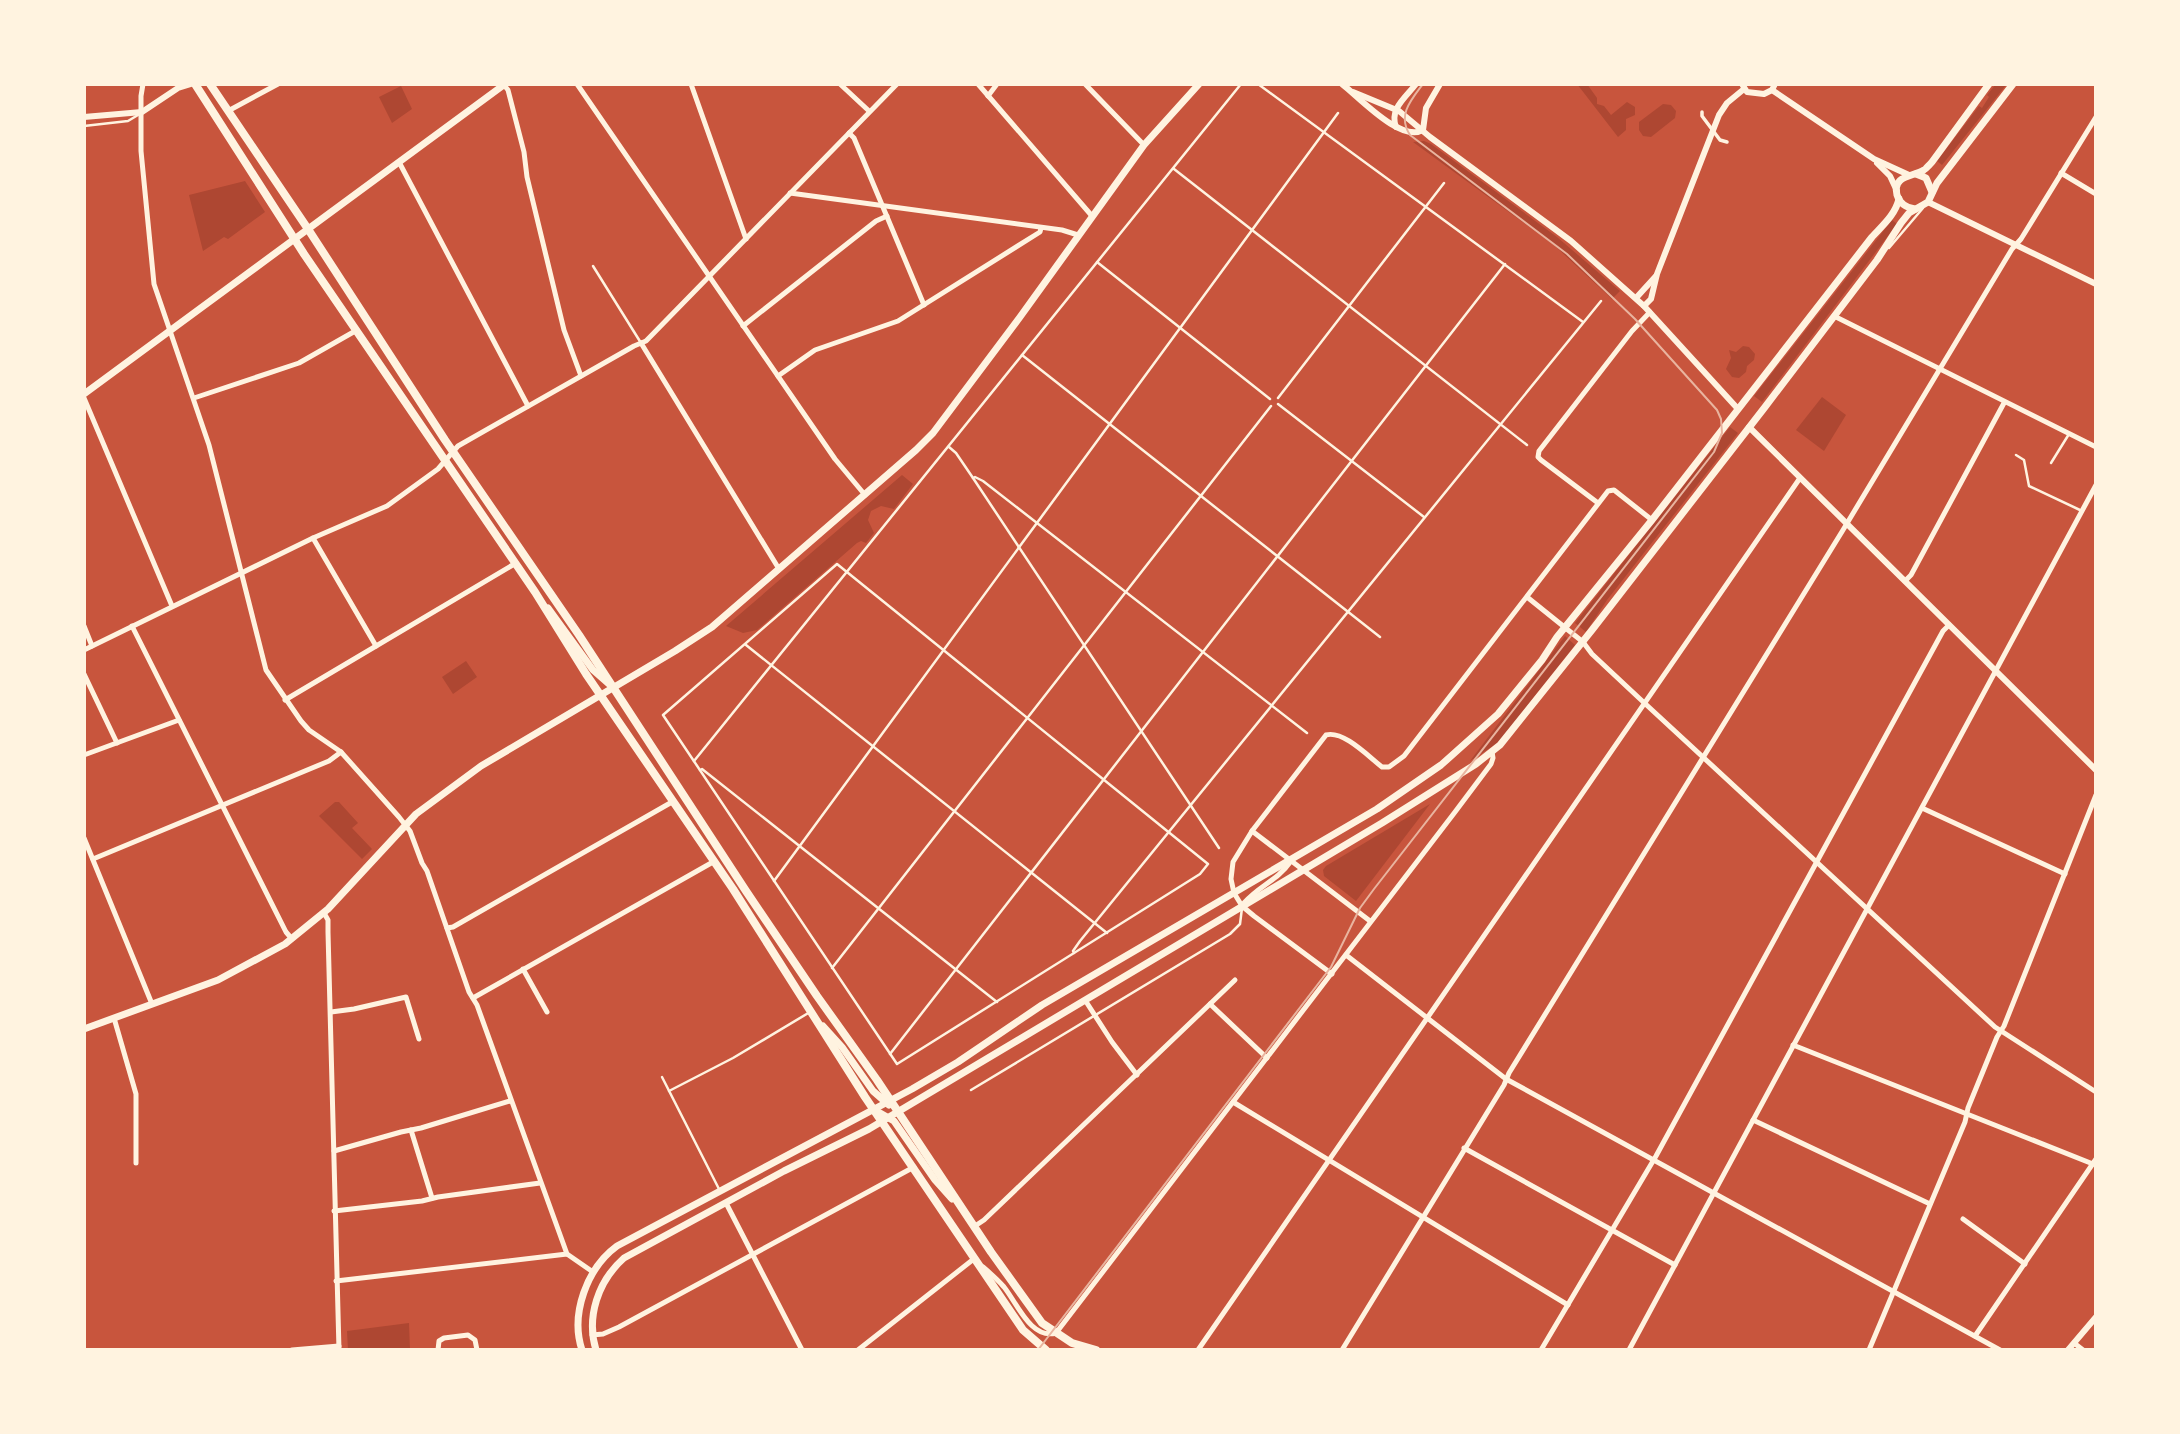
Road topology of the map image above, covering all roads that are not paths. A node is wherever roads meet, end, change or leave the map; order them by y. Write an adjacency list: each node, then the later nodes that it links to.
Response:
1 (143, 84): 28 (street)
2 (193, 84): 28 (street); 61 (main road)
3 (210, 84): 26 (main road)
4 (278, 84): 26 (street)
5 (505, 84): 41 (main road); 87 (street)
6 (577, 84): 69 (street)
7 (691, 84): 62 (street)
8 (840, 84): 27 (street)
9 (897, 84): 27 (street)
10 (978, 84): 24 (street)
11 (997, 84): 24 (street)
12 (1085, 84): 39 (street)
13 (1199, 84): 39 (main road)
14 (1241, 84): 42 (lane)
15 (1258, 84): 36 (lane)
16 (1342, 84): 23 (street)
17 (1416, 84): 25 (street)
18 (1440, 84): 35 (street)
19 (1989, 84): 44 (main road)
20 (2013, 84): 47 (main road)
21 (1743, 87): 22 (street); 68 (street)
22 (1773, 87): 40 (street)
23 (1353, 92): 25 (street); 34 (street)
24 (988, 96): 56 (street)
25 (1395, 109): 34 (street); 35 (street)
26 (228, 111): 58 (main road)
27 (869, 111): 37 (street)
28 (142, 112): 31 (street); 33 (lane); 82 (street)
29 (1702, 112): 38 (street)
30 (1338, 113): 36 (lane)
31 (84, 117)
32 (2096, 117): 43 (street)
33 (84, 126)
34 (1396, 127): 35 (street)
35 (1423, 130): 71 (street)
36 (1324, 132): 52 (lane); 59 (lane)
37 (849, 133): 48 (street); 53 (street)
38 (1727, 142)
39 (1144, 145): 56 (main road)
40 (1874, 159): 44 (street); 46 (street)
41 (399, 162): 58 (main road); 95 (street)
42 (1173, 168): 59 (lane); 65 (lane)
43 (2061, 173): 49 (street); 63 (street)
44 (1911, 174): 46 (main road); 47 (main road)
45 (1444, 183): 52 (lane)
46 (1897, 191): 50 (main road)
47 (1932, 192): 51 (main road)
48 (790, 193): 53 (street); 62 (street)
49 (2096, 194)
50 (1899, 200): 54 (main road); 97 (main road)
51 (1926, 204): 54 (main road); 63 (street); 64 (lane)
52 (1426, 206): 66 (lane); 74 (lane)
53 (883, 207): 55 (street); 57 (street)
54 (1916, 209): 64 (main road)
55 (887, 216): 73 (street); 79 (street)
56 (1092, 216): 60 (main road)
57 (1041, 228): 60 (street); 73 (street)
58 (308, 229): 61 (main road); 105 (main road)
59 (1252, 229): 74 (lane); 80 (lane)
60 (1078, 234): 113 (main road)
61 (294, 239): 81 (main road); 82 (main road)
62 (746, 239): 69 (street)
63 (2016, 244): 70 (street); 86 (street)
64 (1877, 260): 77 (main road)
65 (1097, 262): 80 (lane); 84 (lane)
66 (1505, 264): 78 (lane); 85 (lane)
67 (593, 266): 83 (lane)
68 (1657, 274): 71 (street); 75 (street)
69 (709, 277): 79 (street); 83 (street)
70 (2096, 284)
71 (1636, 298): 75 (street)
72 (1601, 301): 78 (lane)
73 (924, 305): 88 (street)
74 (1349, 305): 85 (lane); 91 (lane)
75 (1644, 306): 76 (street)
76 (1650, 312): 97 (street); 115 (street)
77 (1834, 316): 86 (street); 100 (main road)
78 (1584, 322): 98 (lane)
79 (743, 326): 88 (street)
80 (1181, 328): 92 (lane); 99 (lane)
81 (357, 330): 90 (street); 107 (main road)
82 (170, 331): 89 (main road); 90 (street)
83 (641, 343): 87 (street); 125 (street)
84 (1022, 355): 99 (lane); 103 (lane)
85 (1426, 365): 98 (lane); 108 (lane)
86 (1940, 370): 93 (street); 120 (street)
87 (581, 376): 95 (street)
88 (778, 376): 113 (street)
89 (84, 396): 132 (street)
90 (194, 398): 127 (street)
91 (1278, 398)
92 (1270, 399)
93 (2004, 403): 101 (street); 128 (street)
94 (1278, 404): 108 (lane)
95 (528, 406): 105 (street)
96 (1271, 406): 114 (lane)
97 (1738, 409): 118 (main road)
98 (1501, 424): 102 (lane); 117 (lane)
99 (1110, 425): 114 (lane); 119 (lane)
100 (1749, 426): 111 (street); 139 (main road)
101 (2069, 434): 104 (street); 109 (lane)
102 (1527, 445)
103 (949, 447): 110 (lane); 126 (lane)
104 (2096, 447)
105 (453, 452): 107 (street); 150 (main road)
106 (2016, 455): 116 (lane)
107 (445, 461): 121 (street); 124 (main road)
108 (1352, 461): 117 (lane); 123 (lane)
109 (2051, 463)
110 (973, 478): 119 (lane); 122 (lane)
111 (1800, 478): 120 (street); 153 (street)
112 (2096, 485): 116 (street)
113 (865, 495): 125 (main road)
114 (1200, 496): 123 (lane); 130 (lane)
115 (1598, 503): 118 (street); 131 (street)
116 (2082, 511): 148 (street)
117 (1424, 517): 133 (lane)
118 (1652, 520): 137 (main road)
119 (1037, 523): 122 (lane); 130 (lane)
120 (1847, 524): 128 (street); 164 (street)
121 (313, 538): 127 (street); 142 (street)
122 (1019, 548): 143 (lane); 145 (lane)
123 (1278, 556): 133 (lane); 146 (lane)
124 (516, 563): 129 (main road); 142 (street)
125 (779, 569): 150 (main road)
126 (847, 572): 140 (lane); 145 (lane); 147 (lane)
127 (242, 573): 132 (street); 152 (street)
128 (1905, 581): 134 (street)
129 (536, 592): 150 (main road); 151 (main road)
130 (1126, 592): 143 (lane); 146 (lane)
131 (1527, 597): 137 (street); 176 (street)
132 (172, 606): 136 (street)
133 (1348, 611): 138 (lane); 154 (lane)
134 (1949, 625): 148 (street); 184 (street)
135 (84, 626): 141 (street)
136 (132, 626): 141 (street); 156 (street)
137 (1565, 627): 139 (street); 182 (main road)
138 (1380, 637)
139 (1583, 642): 153 (street); 162 (main road)
140 (745, 644): 147 (lane); 165 (lane)
141 (92, 646): 144 (street)
142 (376, 646): 152 (street)
143 (1084, 646): 155 (lane); 157 (lane)
144 (84, 650)
145 (944, 650): 155 (lane); 160 (lane)
146 (1204, 652): 154 (lane); 157 (lane)
147 (772, 666): 160 (lane); 165 (lane)
148 (1996, 671): 167 (street); 173 (street)
149 (84, 674): 159 (street)
150 (614, 688): 151 (main road); 206 (main road)
151 (600, 695): 170 (main road); 175 (main road)
152 (285, 700): 161 (street)
153 (1644, 703): 164 (street); 217 (street)
154 (1272, 705): 158 (lane); 171 (lane)
155 (1028, 718): 168 (lane); 174 (lane)
156 (179, 720): 159 (street); 172 (street)
157 (1142, 732): 168 (lane); 171 (lane)
158 (1307, 733)
159 (117, 743): 163 (street)
160 (874, 746): 174 (lane); 179 (lane)
161 (341, 752): 172 (street); 175 (street)
162 (1492, 752): 185 (main road); 194 (street)
163 (84, 755)
164 (1703, 757): 184 (street); 226 (street)
165 (694, 761): 166 (lane)
166 (700, 770): 179 (lane); 188 (lane)
167 (2096, 770)
168 (1105, 780): 177 (lane); 186 (lane)
169 (2096, 795): 187 (street)
170 (672, 802): 183 (main road); 196 (street)
171 (1191, 804): 177 (lane); 180 (lane)
172 (223, 805): 181 (street); 198 (street)
173 (1922, 808): 187 (street); 192 (street)
174 (955, 811): 186 (lane); 191 (lane)
175 (404, 824): 193 (main road); 196 (street)
176 (1252, 831): 182 (street); 189 (street)
177 (1168, 832): 195 (lane); 197 (lane)
178 (84, 838): 181 (street)
179 (800, 847): 188 (lane); 191 (lane)
180 (1219, 848)
181 (93, 859): 210 (street)
182 (1291, 860): 185 (street); 189 (main road); 190 (street)
183 (713, 862): 202 (street); 214 (main road)
184 (1816, 863): 192 (street); 242 (street)
185 (1303, 869): 190 (main road); 194 (street)
186 (1032, 873): 195 (lane); 203 (lane)
187 (2065, 874): 219 (street)
188 (774, 881): 201 (lane)
189 (1234, 892): 190 (street); 231 (main road)
190 (1242, 905): 204 (street); 208 (main road); 215 (lane)
191 (879, 909): 201 (lane); 203 (lane)
192 (1866, 910): 219 (street); 221 (street)
193 (324, 913): 198 (main road); 212 (street)
194 (1370, 921): 200 (street)
195 (1095, 922): 197 (lane); 199 (lane)
196 (447, 928): 207 (street)
197 (1107, 933): 199 (lane)
198 (292, 939): 210 (main road)
199 (1074, 953): 209 (lane)
200 (1346, 955): 204 (street); 217 (street)
201 (832, 968): 222 (lane)
202 (523, 969): 207 (street); 213 (street)
203 (957, 970): 209 (lane); 222 (lane)
204 (1332, 975): 223 (street)
205 (1235, 980): 211 (street)
206 (817, 996): 214 (street); 231 (main road)
207 (473, 998): 230 (street)
208 (1084, 1000): 215 (street); 234 (main road)
209 (997, 1002): 222 (lane)
210 (152, 1004): 216 (main road)
211 (1210, 1004): 223 (street); 224 (street)
212 (331, 1012): 220 (street); 240 (street)
213 (547, 1012)
214 (810, 1012): 228 (lane); 231 (main road); 233 (main road)
215 (1095, 1015): 224 (street); 227 (lane)
216 (114, 1018): 218 (main road); 244 (street)
217 (1427, 1018): 226 (street); 241 (street)
218 (84, 1029)
219 (2001, 1032): 229 (street); 235 (street)
220 (419, 1039)
221 (1793, 1045): 235 (street); 237 (street)
222 (890, 1054)
223 (1267, 1058): 232 (street)
224 (1137, 1075): 256 (street)
225 (662, 1077): 228 (lane)
226 (1506, 1079): 239 (street); 242 (street)
227 (971, 1090)
228 (669, 1091): 247 (lane)
229 (2096, 1092)
230 (510, 1101): 238 (street); 246 (street)
231 (888, 1101): 233 (main road); 234 (main road)
232 (1233, 1102): 241 (street); 268 (street)
233 (873, 1109): 236 (main road); 247 (main road)
234 (898, 1111): 236 (main road); 253 (main road)
235 (1967, 1115): 243 (street); 251 (street)
236 (885, 1119): 245 (main road); 250 (main road); 253 (main road)
237 (1753, 1120): 248 (street); 251 (street)
238 (411, 1130): 240 (street); 249 (street)
239 (1464, 1148): 254 (street); 257 (street)
240 (334, 1151): 252 (street)
241 (1329, 1160): 254 (street); 282 (street)
242 (1654, 1161): 248 (street); 257 (street)
243 (2094, 1162): 261 (street)
244 (135, 1163)
245 (914, 1167): 259 (street); 260 (main road)
246 (540, 1183): 249 (street); 258 (street)
247 (720, 1191): 263 (main road)
248 (1713, 1194): 262 (street); 265 (street)
249 (432, 1198): 252 (street)
250 (726, 1203): 259 (street); 269 (main road)
251 (1930, 1204): 265 (street)
252 (334, 1211): 264 (street)
253 (967, 1215): 256 (main road)
254 (1424, 1217): 266 (street); 283 (street)
255 (1963, 1219): 261 (street)
256 (975, 1226): 268 (main road)
257 (1612, 1230): 262 (street); 266 (street)
258 (567, 1254): 263 (street); 264 (street)
259 (753, 1255): 269 (street); 279 (street)
260 (975, 1258): 268 (street); 273 (main road); 280 (street)
261 (2025, 1264): 270 (street)
262 (1675, 1265): 285 (street)
263 (593, 1272): 277 (main road)
264 (336, 1281): 272 (street)
265 (1894, 1292): 270 (street); 286 (street)
266 (1568, 1305): 284 (street)
267 (2096, 1317): 271 (street)
268 (1056, 1333): 281 (main road)
269 (592, 1335): 278 (main road)
270 (1975, 1336): 287 (street)
271 (2074, 1343): 288 (street); 289 (street)
272 (339, 1348): 274 (street)
273 (1042, 1349)
274 (292, 1350)
275 (438, 1350): 276 (street)
276 (477, 1350)
277 (582, 1350)
278 (596, 1350)
279 (802, 1350)
280 (859, 1350)
281 (1096, 1350)
282 (1198, 1350)
283 (1342, 1350)
284 (1541, 1350)
285 (1629, 1350)
286 (1869, 1350)
287 (2000, 1350)
288 (2068, 1350)
289 (2083, 1350)

